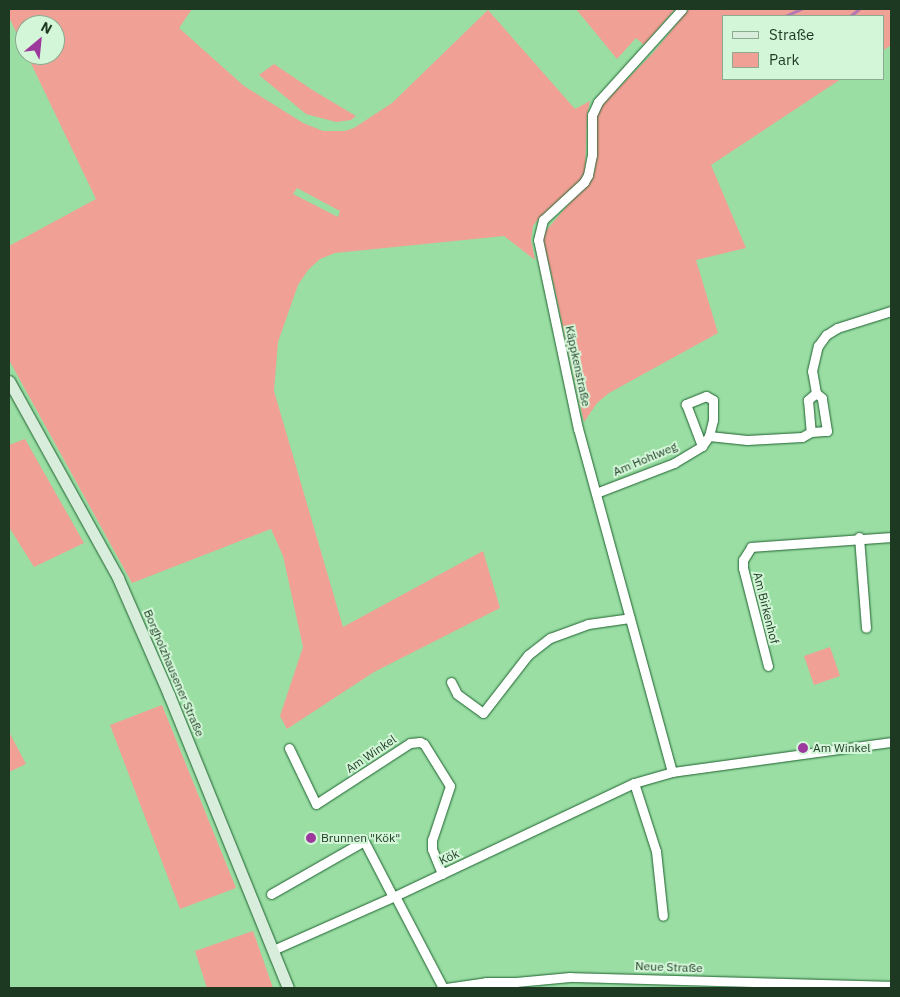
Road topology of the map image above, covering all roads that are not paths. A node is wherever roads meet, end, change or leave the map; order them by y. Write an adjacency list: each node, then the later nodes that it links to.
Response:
1 (682, 9): 8 (street, Käppkenstraße)
2 (891, 312): 4 (street)
3 (9, 381): 23 (main road, Borgholzhausener Straße)
4 (816, 394): 5 (street); 5 (street)
5 (811, 432): 6 (street)
6 (709, 436): 7 (street, Am Hohlweg); 7 (street, Am Hohlweg)
7 (702, 446): 8 (street, Am Hohlweg)
8 (596, 493): 11 (street, Käppkenstraße)
9 (891, 536): 10 (street, Am Birkenhof)
10 (859, 537): 12 (street); 13 (street, Am Birkenhof)
11 (630, 618): 14 (street); 17 (street, Käppkenstraße)
12 (866, 628)
13 (768, 666)
14 (451, 682)
15 (891, 742): 17 (street, Kök)
16 (290, 748): 19 (street, Am Winkel)
17 (672, 772): 18 (street, Kök)
18 (634, 783): 19 (street, Kök); 22 (street)
19 (442, 874): 21 (street, Kök)
20 (272, 894): 21 (street, Neue Straße)
21 (394, 896): 23 (street, Kök); 26 (street, Neue Straße)
22 (663, 916)
23 (273, 950): 25 (main road, Borgholzhausener Straße)
24 (891, 986): 26 (street, Neue Straße)
25 (288, 988)
26 (445, 988)

